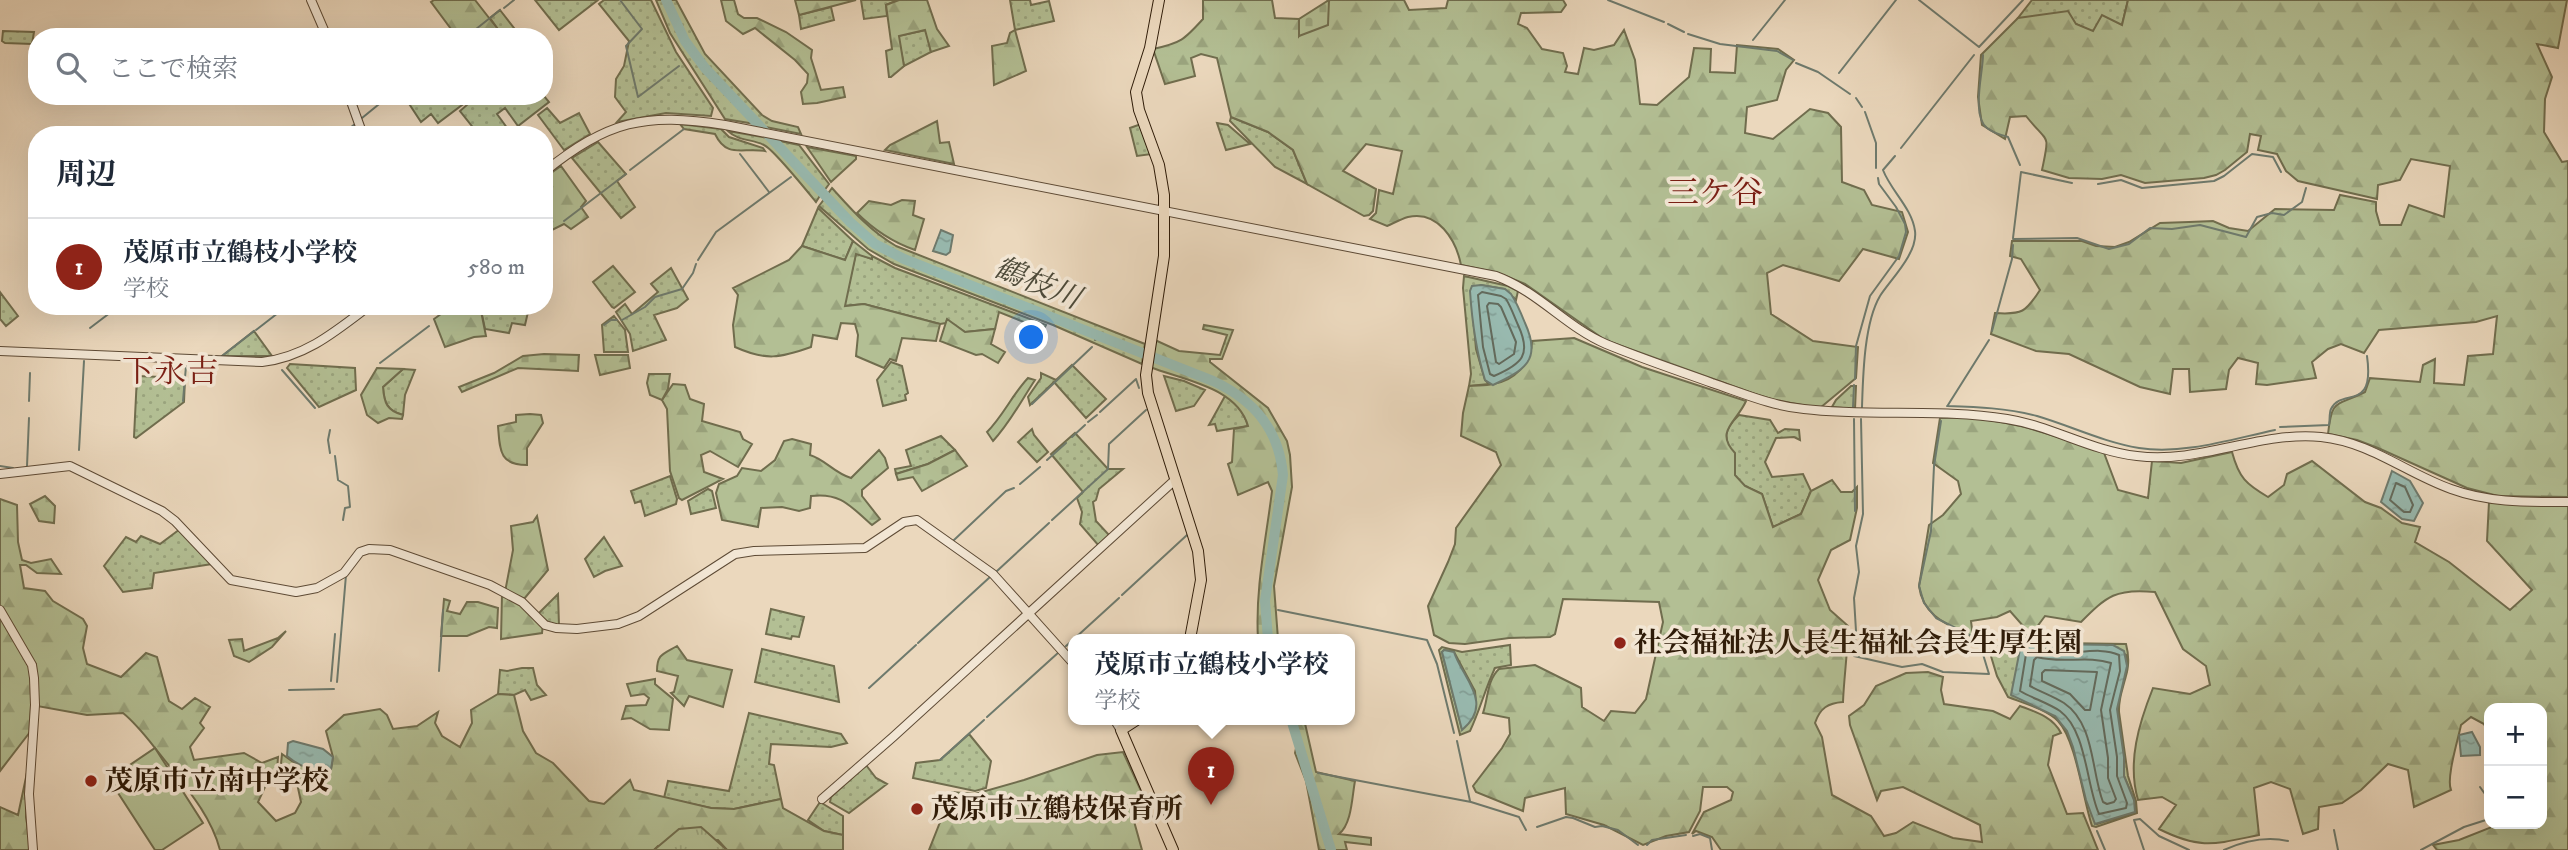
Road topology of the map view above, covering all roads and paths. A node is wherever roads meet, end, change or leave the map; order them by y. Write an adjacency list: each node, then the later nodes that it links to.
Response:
1 (311, 0): 3 (street)
2 (1159, 0): 7 (main road)
3 (323, 28)
4 (352, 105): 5 (street)
5 (360, 126)
6 (553, 165): 7 (street)
7 (1164, 209): 11 (main road); 12 (street)
8 (357, 315): 9 (street)
9 (0, 351)
10 (0, 474): 14 (street)
11 (1176, 479): 14 (street); 15 (main road)
12 (2568, 502)
13 (0, 610): 21 (street)
14 (1029, 613): 16 (street); 20 (street)
15 (1191, 634)
16 (1068, 657)
17 (1118, 725): 19 (street)
18 (1129, 725): 19 (main road)
19 (1121, 730): 22 (main road)
20 (822, 799)
21 (33, 850)
22 (1173, 850)

